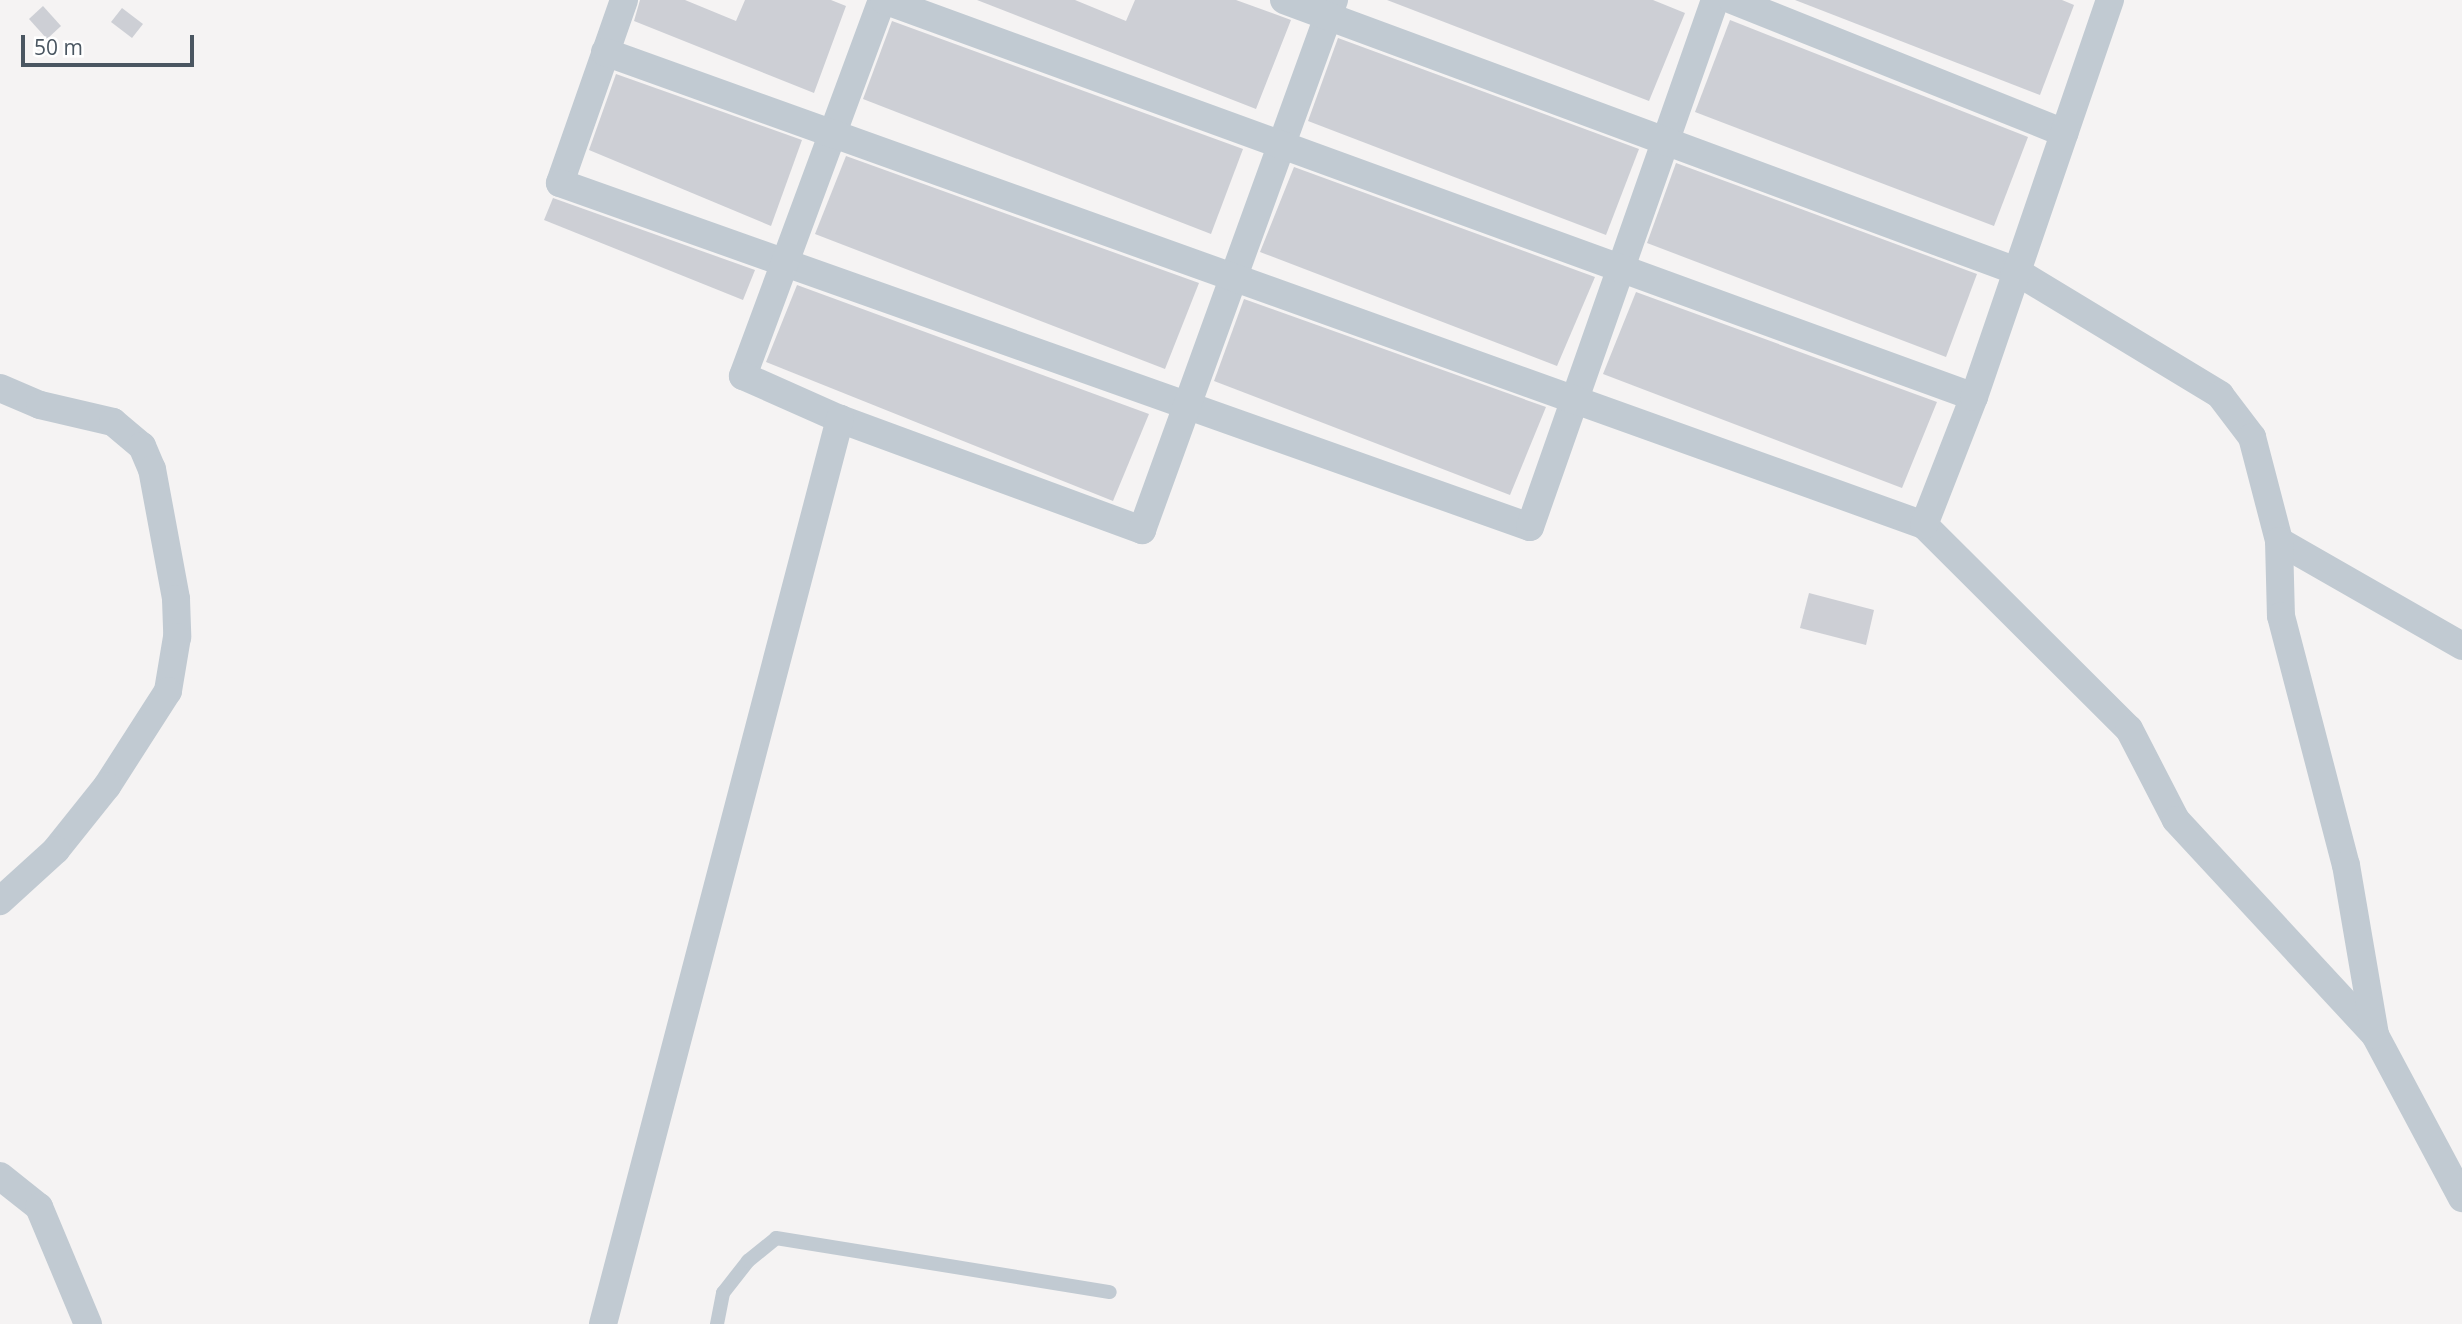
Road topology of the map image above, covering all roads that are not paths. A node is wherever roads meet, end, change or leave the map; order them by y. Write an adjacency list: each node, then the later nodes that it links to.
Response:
1 (624, 0): 8 (street)
2 (883, 0): 9 (street); 12 (street)
3 (1284, 0): 7 (street)
4 (1716, 0): 11 (street)
5 (1732, 0): 10 (street)
6 (2110, 0): 10 (street)
7 (1331, 8): 11 (street); 12 (street)
8 (605, 52): 9 (street); 13 (street)
9 (832, 134): 13 (street); 16 (street)
10 (2064, 134): 15 (street)
11 (1667, 141): 14 (street); 15 (street)
12 (1282, 145): 14 (street); 16 (street)
13 (784, 263): 20 (street); 21 (street)
14 (1622, 269): 18 (street); 19 (street)
15 (2014, 270): 18 (street); 23 (street)
16 (1233, 277): 19 (street); 20 (street)
17 (0, 388): 25 (street)
18 (1974, 397): 22 (street)
19 (1576, 400): 20 (street); 22 (street)
20 (1187, 406): 21 (street)
21 (840, 419): 31 (street)
22 (1924, 525): 26 (street)
23 (2279, 541): 24 (street); 26 (street)
24 (2462, 646)
25 (0, 901)
26 (2375, 1035): 28 (street)
27 (0, 1176): 30 (street)
28 (2462, 1198)
29 (1110, 1292): 32 (lane)
30 (88, 1324)
31 (603, 1324)
32 (717, 1324)

